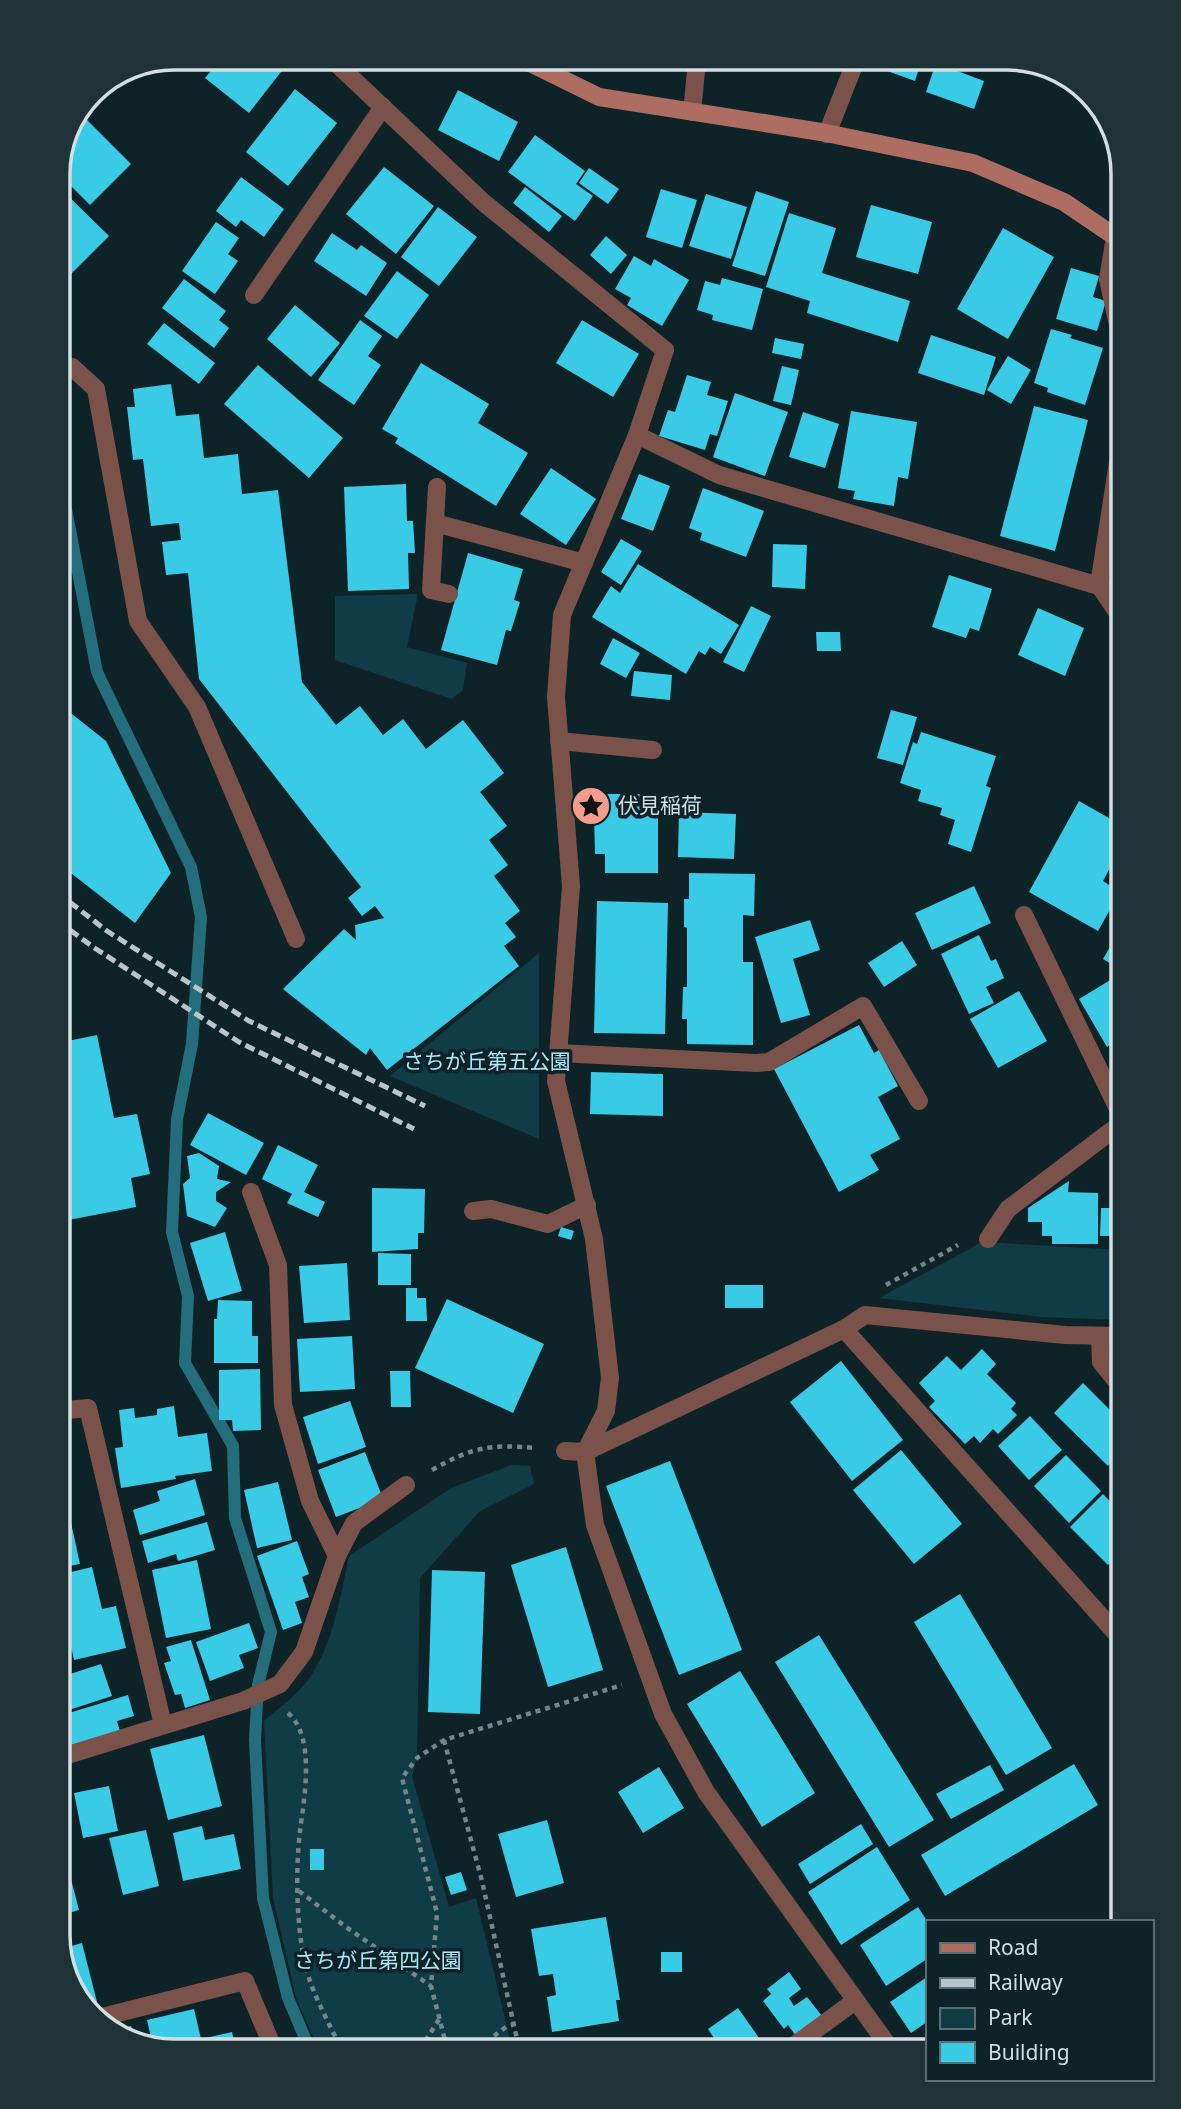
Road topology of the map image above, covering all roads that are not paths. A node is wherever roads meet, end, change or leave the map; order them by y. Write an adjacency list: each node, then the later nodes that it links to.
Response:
1 (342, 70): 5 (street)
2 (544, 70): 6 (street)
3 (697, 70): 6 (street)
4 (852, 70): 7 (street)
5 (383, 107): 11 (street); 13 (street)
6 (692, 112): 7 (street)
7 (827, 134): 8 (street)
8 (1111, 234)
9 (1111, 268): 10 (street)
10 (1111, 293)
11 (254, 295)
12 (70, 367): 25 (street)
13 (637, 435): 17 (street); 18 (street)
14 (437, 487): 16 (street)
15 (1111, 508): 18 (street)
16 (435, 523): 17 (street); 20 (street)
17 (584, 563): 22 (street)
18 (1099, 585): 19 (street); 21 (street)
19 (1111, 589)
20 (449, 594)
21 (1111, 603)
22 (559, 741): 23 (street); 26 (street)
23 (653, 750)
24 (1024, 915): 27 (street)
25 (296, 939)
26 (558, 1053): 28 (street); 31 (street)
27 (1111, 1096)
28 (919, 1101)
29 (1111, 1130): 33 (street)
30 (251, 1192): 42 (street)
31 (587, 1205): 32 (street); 40 (street)
32 (473, 1211)
33 (979, 1239)
34 (844, 1329): 35 (street); 40 (street); 43 (street)
35 (1100, 1336): 36 (street); 37 (street)
36 (1111, 1336)
37 (1111, 1375)
38 (70, 1410): 44 (street)
39 (565, 1451): 40 (street)
40 (584, 1452): 46 (street)
41 (407, 1485): 42 (street)
42 (337, 1556): 44 (street)
43 (1111, 1628)
44 (163, 1725): 45 (street)
45 (70, 1754)
46 (855, 2001): 49 (street); 50 (street)
47 (108, 2015): 48 (street)
48 (269, 2039)
49 (803, 2039)
50 (883, 2039)

